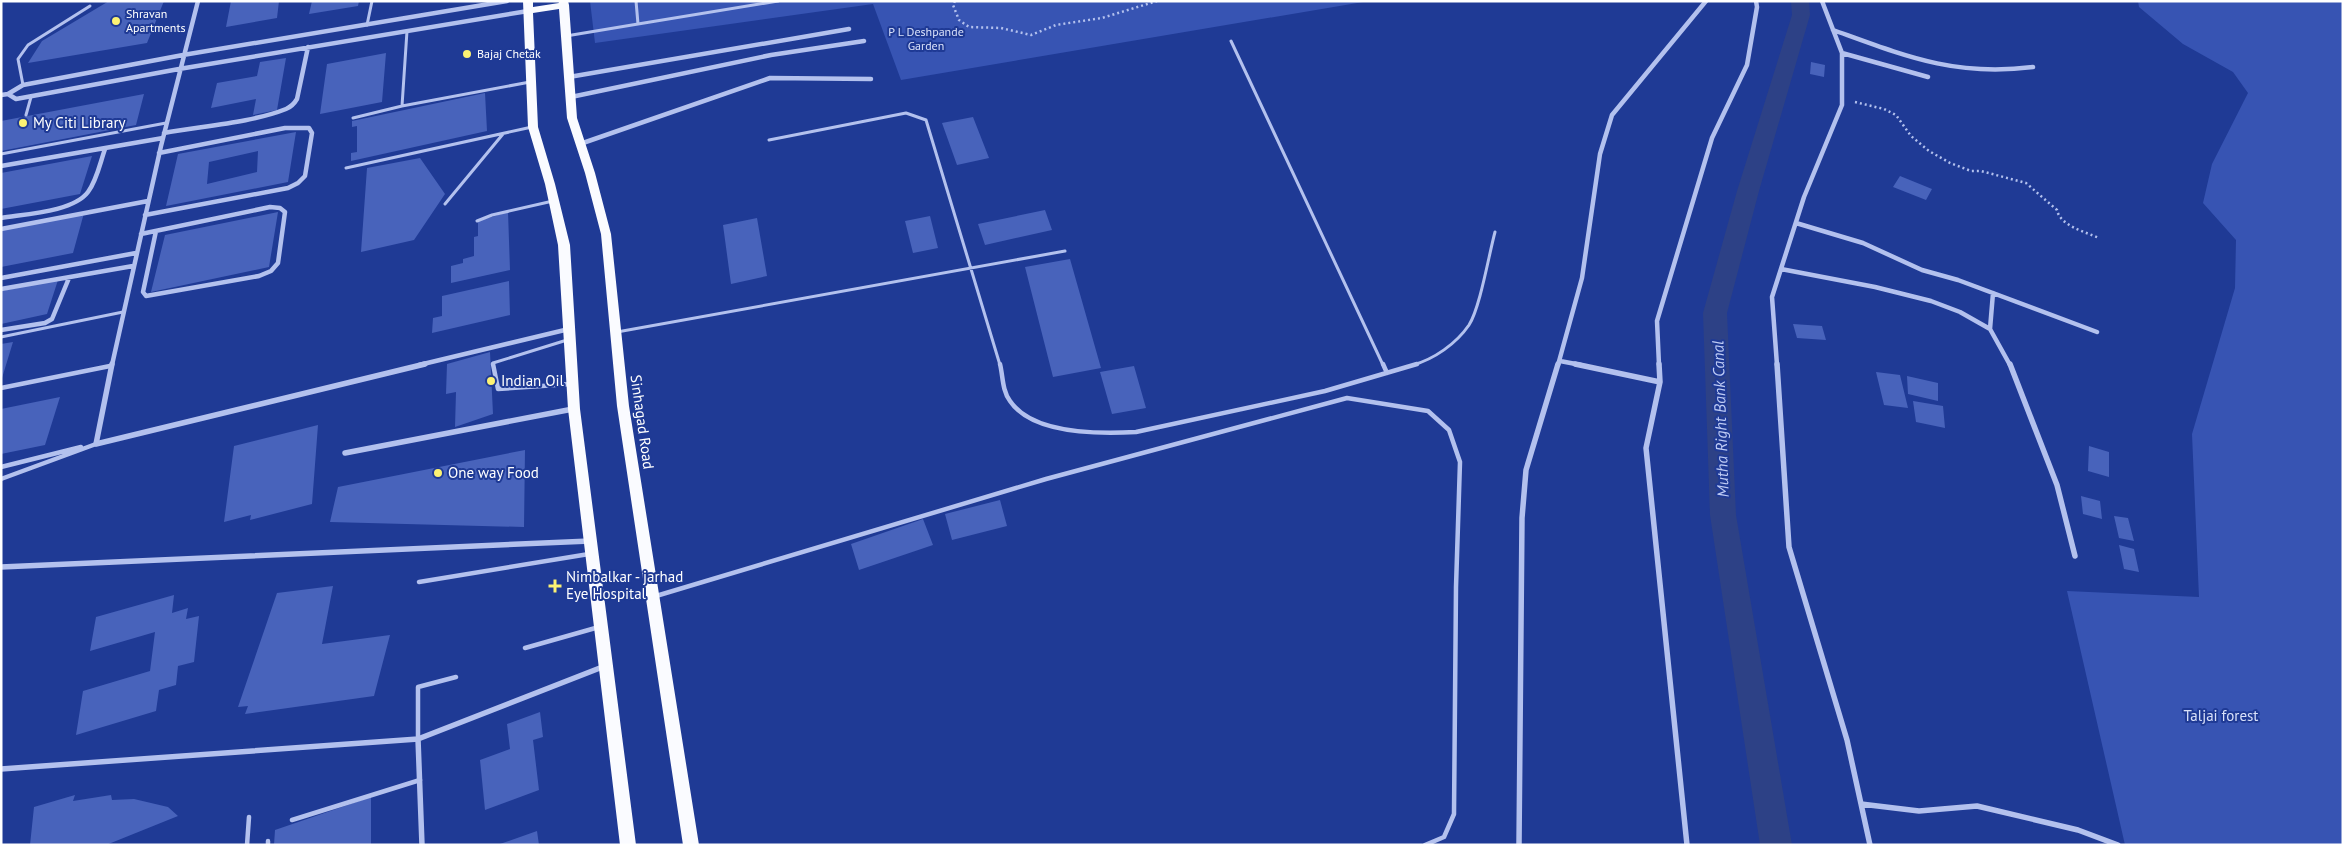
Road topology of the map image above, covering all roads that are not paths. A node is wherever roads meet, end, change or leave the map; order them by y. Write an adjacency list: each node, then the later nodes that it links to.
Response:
1 (198, 1): 22 (street)
2 (372, 1): 13 (lane)
3 (507, 1): 13 (street)
4 (636, 1): 12 (lane)
5 (778, 1): 12 (lane)
6 (1706, 1): 75 (street)
7 (1756, 1): 78 (street)
8 (1822, 1): 15 (street)
9 (564, 3): 11 (main road, Sinhagad Road); 17 (main road, Sinhagad Road)
10 (90, 6): 29 (lane)
11 (528, 6): 16 (street); 28 (main road)
12 (638, 24): 17 (lane)
13 (367, 25): 22 (street)
14 (849, 30): 25 (street)
15 (1833, 30): 21 (street); 23 (street)
16 (407, 31): 20 (street); 34 (lane)
17 (566, 36): 25 (main road, Sinhagad Road)
18 (864, 40): 33 (street)
19 (1231, 41): 77 (lane)
20 (308, 47): 24 (street); 40 (street)
21 (1842, 53): 26 (street); 54 (street)
22 (183, 55): 24 (street); 29 (street)
23 (2033, 67)
24 (179, 69): 32 (street); 37 (street)
25 (569, 77): 33 (main road, Sinhagad Road)
26 (1928, 78)
27 (871, 79): 42 (street)
28 (531, 82): 34 (lane); 38 (main road)
29 (23, 85): 30 (street)
30 (8, 94): 31 (street); 32 (street)
31 (1, 95)
32 (31, 97): 35 (lane)
33 (571, 98): 42 (main road, Sinhagad Road)
34 (402, 106): 36 (lane)
35 (26, 115)
36 (353, 118)
37 (166, 124): 40 (street); 45 (lane)
38 (533, 127): 39 (lane); 49 (main road)
39 (504, 134): 47 (lane); 50 (lane)
40 (163, 135): 43 (street); 44 (street)
41 (769, 140): 62 (lane)
42 (580, 144): 71 (main road, Sinhagad Road)
43 (105, 149): 46 (street); 52 (street)
44 (159, 153): 48 (street); 51 (street)
45 (1, 154)
46 (1, 166)
47 (346, 168)
48 (148, 201): 51 (street); 55 (street)
49 (554, 201): 53 (lane); 73 (main road)
50 (445, 204)
51 (145, 215): 58 (street)
52 (1, 218)
53 (477, 221)
54 (1796, 224): 63 (street); 67 (street)
55 (1, 230)
56 (156, 231): 56 (street); 58 (street)
57 (1495, 232): 77 (lane)
58 (141, 234): 60 (street)
59 (1064, 251): 62 (lane)
60 (136, 253): 61 (street); 64 (street)
61 (133, 266): 65 (street); 68 (street)
62 (971, 269): 71 (lane); 77 (lane)
63 (1781, 269): 69 (street); 98 (street)
64 (1, 278)
65 (69, 278): 66 (street); 70 (street)
66 (1, 289)
67 (1993, 293): 69 (street); 72 (street)
68 (122, 312): 74 (lane); 76 (street)
69 (1990, 329): 87 (street)
70 (1, 330)
71 (615, 332): 90 (main road, Sinhagad Road)
72 (2097, 332)
73 (570, 334): 79 (main road); 79 (lane); 82 (street)
74 (1, 337)
75 (1560, 361): 78 (street); 106 (street)
76 (110, 366): 80 (lane); 82 (street)
77 (1387, 372)
78 (1660, 382): 107 (street)
79 (573, 384): 81 (main road)
80 (1, 388)
81 (574, 409): 83 (street); 86 (main road)
82 (96, 444): 84 (lane); 85 (lane)
83 (345, 453)
84 (1, 467)
85 (1, 479)
86 (591, 547): 88 (street); 89 (lane); 91 (main road)
87 (2075, 556)
88 (1, 567)
89 (419, 582)
90 (652, 596): 104 (main road, Sinhagad Road); 105 (lane)
91 (601, 627): 92 (lane); 93 (main road)
92 (525, 648)
93 (605, 665): 95 (street); 103 (main road)
94 (456, 677): 95 (lane)
95 (418, 739): 96 (street); 97 (street)
96 (1, 769)
97 (420, 780): 100 (lane); 102 (street)
98 (1861, 804): 108 (street); 109 (street)
99 (249, 817): 101 (lane)
100 (292, 820)
101 (247, 845)
102 (422, 845)
103 (628, 845)
104 (691, 845)
105 (1425, 845)
106 (1519, 845)
107 (1686, 845)
108 (1870, 845)
109 (2118, 845)

